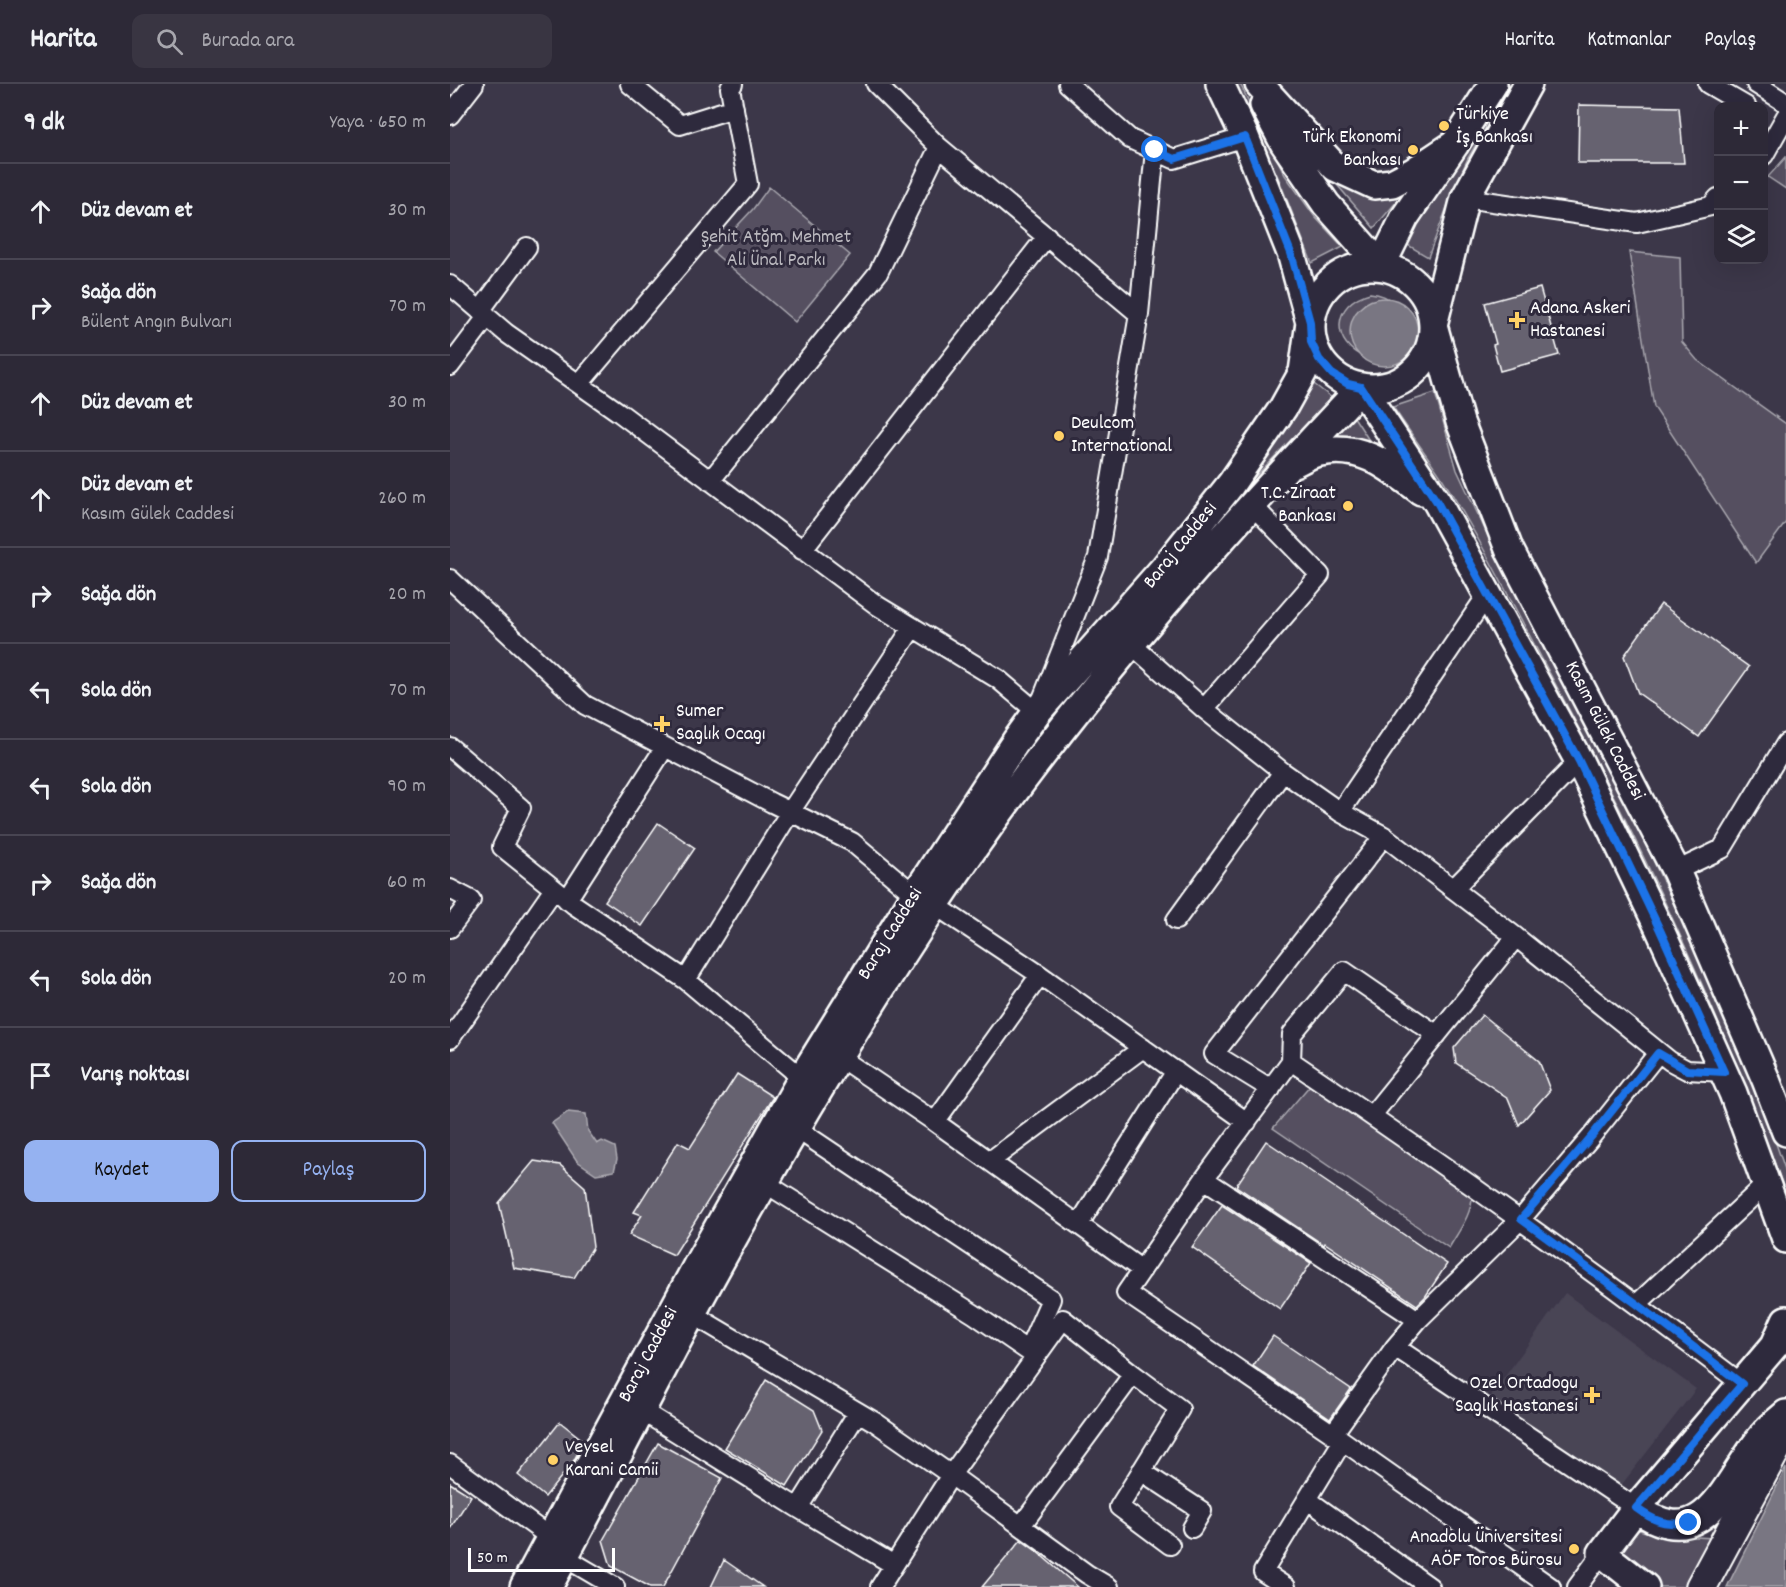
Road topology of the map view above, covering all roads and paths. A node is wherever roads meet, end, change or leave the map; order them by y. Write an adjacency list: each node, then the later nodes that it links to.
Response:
1 (474, 84): 16 (street)
2 (630, 84): 15 (street)
3 (733, 84): 15 (street)
4 (876, 84): 21 (street)
5 (1068, 84): 22 (street)
6 (1220, 84): 18 (main road)
7 (1253, 84): 27 (main road)
8 (1259, 84): 19 (main road)
9 (1493, 84): 19 (main road)
10 (1528, 84): 23 (main road)
11 (1708, 84): 13 (street)
12 (1756, 84): 14 (street)
13 (1739, 102)
14 (1786, 103)
15 (734, 108): 34 (street)
16 (450, 115)
17 (1779, 122): 20 (street)
18 (1245, 137): 22 (street); 31 (main road)
19 (1455, 144): 27 (main road)
20 (1768, 146)
21 (939, 147): 25 (street); 37 (street)
22 (1155, 150): 30 (street)
23 (1465, 198): 24 (street); 32 (main road)
24 (1714, 203)
25 (1047, 237): 30 (street); 40 (street)
26 (527, 247): 29 (street)
27 (1381, 266): 31 (main road); 32 (main road)
28 (450, 285): 29 (street)
29 (484, 314): 33 (street); 34 (street)
30 (1139, 314): 46 (street)
31 (1310, 322): 35 (main road); 46 (main road, Baraj Caddesi)
32 (1433, 325): 35 (main road); 55 (main road, Kasım Gülek Caddesi)
33 (450, 366)
34 (579, 384): 37 (street)
35 (1361, 387): 36 (main road, Baraj Caddesi); 38 (main road, Kasım Gülek Caddesi)
36 (1286, 467): 38 (main road); 39 (main road, Baraj Caddesi)
37 (710, 481): 40 (street)
38 (1437, 502): 42 (main road, Kasım Gülek Caddesi)
39 (1252, 505): 44 (main road, Baraj Caddesi); 45 (street)
40 (802, 550): 43 (street)
41 (450, 579): 49 (street)
42 (1487, 595): 50 (main road, Kasım Gülek Caddesi); 53 (street)
43 (913, 627): 46 (street); 52 (street)
44 (1131, 644): 45 (street); 59 (main road, Baraj Caddesi)
45 (1204, 709): 51 (street)
46 (1038, 712): 59 (main road, Baraj Caddesi)
47 (1786, 743): 55 (street)
48 (450, 747): 58 (street)
49 (665, 747): 52 (street); 58 (street)
50 (1579, 761): 57 (street); 72 (main road, Kasım Gülek Caddesi)
51 (1283, 772): 53 (street); 60 (street)
52 (790, 812): 59 (street); 64 (street)
53 (1340, 812): 54 (street)
54 (1384, 836): 57 (street); 74 (street)
55 (1676, 871): 79 (main road, Kasım Gülek Caddesi)
56 (450, 889): 61 (street)
57 (1453, 889): 62 (street)
58 (561, 894): 64 (street); 66 (street)
59 (925, 900): 63 (street); 69 (main road, Baraj Caddesi); 73 (main road, Baraj Caddesi)
60 (1176, 920)
61 (450, 928)
62 (1516, 937): 65 (street); 68 (street)
63 (1040, 975): 67 (street); 76 (street)
64 (686, 980): 73 (street)
65 (1437, 1035): 70 (street); 75 (street)
66 (450, 1039)
67 (1143, 1048): 71 (street); 80 (street)
68 (1658, 1053): 72 (street); 84 (street)
69 (839, 1057): 76 (street); 78 (main road, Baraj Caddesi)
70 (1291, 1061): 74 (street); 75 (street)
71 (1176, 1071): 77 (street); 85 (street)
72 (1724, 1072): 83 (main road, Kasım Gülek Caddesi)
73 (802, 1078): 110 (main road, Baraj Caddesi)
74 (1271, 1089): 77 (street)
75 (1372, 1115): 84 (street)
76 (935, 1122): 80 (street)
77 (1247, 1122): 81 (street)
78 (797, 1129): 82 (main road, Baraj Caddesi); 82 (street)
79 (1786, 1132)
80 (990, 1161): 85 (street)
81 (1204, 1179): 87 (street); 90 (street)
82 (765, 1183): 89 (main road, Baraj Caddesi)
83 (1766, 1184): 86 (main road, Kasım Gülek Caddesi); 88 (street)
84 (1521, 1219): 88 (street); 90 (street)
85 (1079, 1224): 87 (street)
86 (1786, 1239)
87 (1142, 1269): 100 (street)
88 (1637, 1304): 95 (street)
89 (692, 1314): 96 (main road, Baraj Caddesi); 97 (street)
90 (1418, 1320): 93 (street)
91 (1786, 1320): 92 (main road)
92 (1781, 1346): 95 (main road)
93 (1395, 1347): 100 (street); 106 (street)
94 (1133, 1374): 102 (street); 103 (street); 107 (street)
95 (1742, 1384): 106 (main road)
96 (642, 1411): 105 (street); 110 (main road, Baraj Caddesi)
97 (858, 1412): 103 (street); 105 (street)
98 (1786, 1414): 106 (main road)
99 (1786, 1429): 123 (main road)
100 (1338, 1438): 104 (street); 120 (street)
101 (450, 1464): 110 (street)
102 (1141, 1471): 108 (street); 109 (street)
103 (951, 1475): 107 (street); 112 (street)
104 (1308, 1500): 118 (street); 119 (street)
105 (798, 1508): 112 (street)
106 (1636, 1508): 111 (main road)
107 (1021, 1526): 113 (street)
108 (1192, 1528)
109 (1170, 1545)
110 (558, 1547): 114 (main road, Baraj Caddesi); 115 (main road, Baraj Caddesi); 116 (street)
111 (1602, 1553): 121 (street); 122 (main road)
112 (894, 1565): 117 (street)
113 (1098, 1584)
114 (524, 1587)
115 (548, 1587)
116 (615, 1587)
117 (880, 1587)
118 (1286, 1587)
119 (1430, 1587)
120 (1551, 1587)
121 (1577, 1587)
122 (1645, 1587)
123 (1701, 1587)

